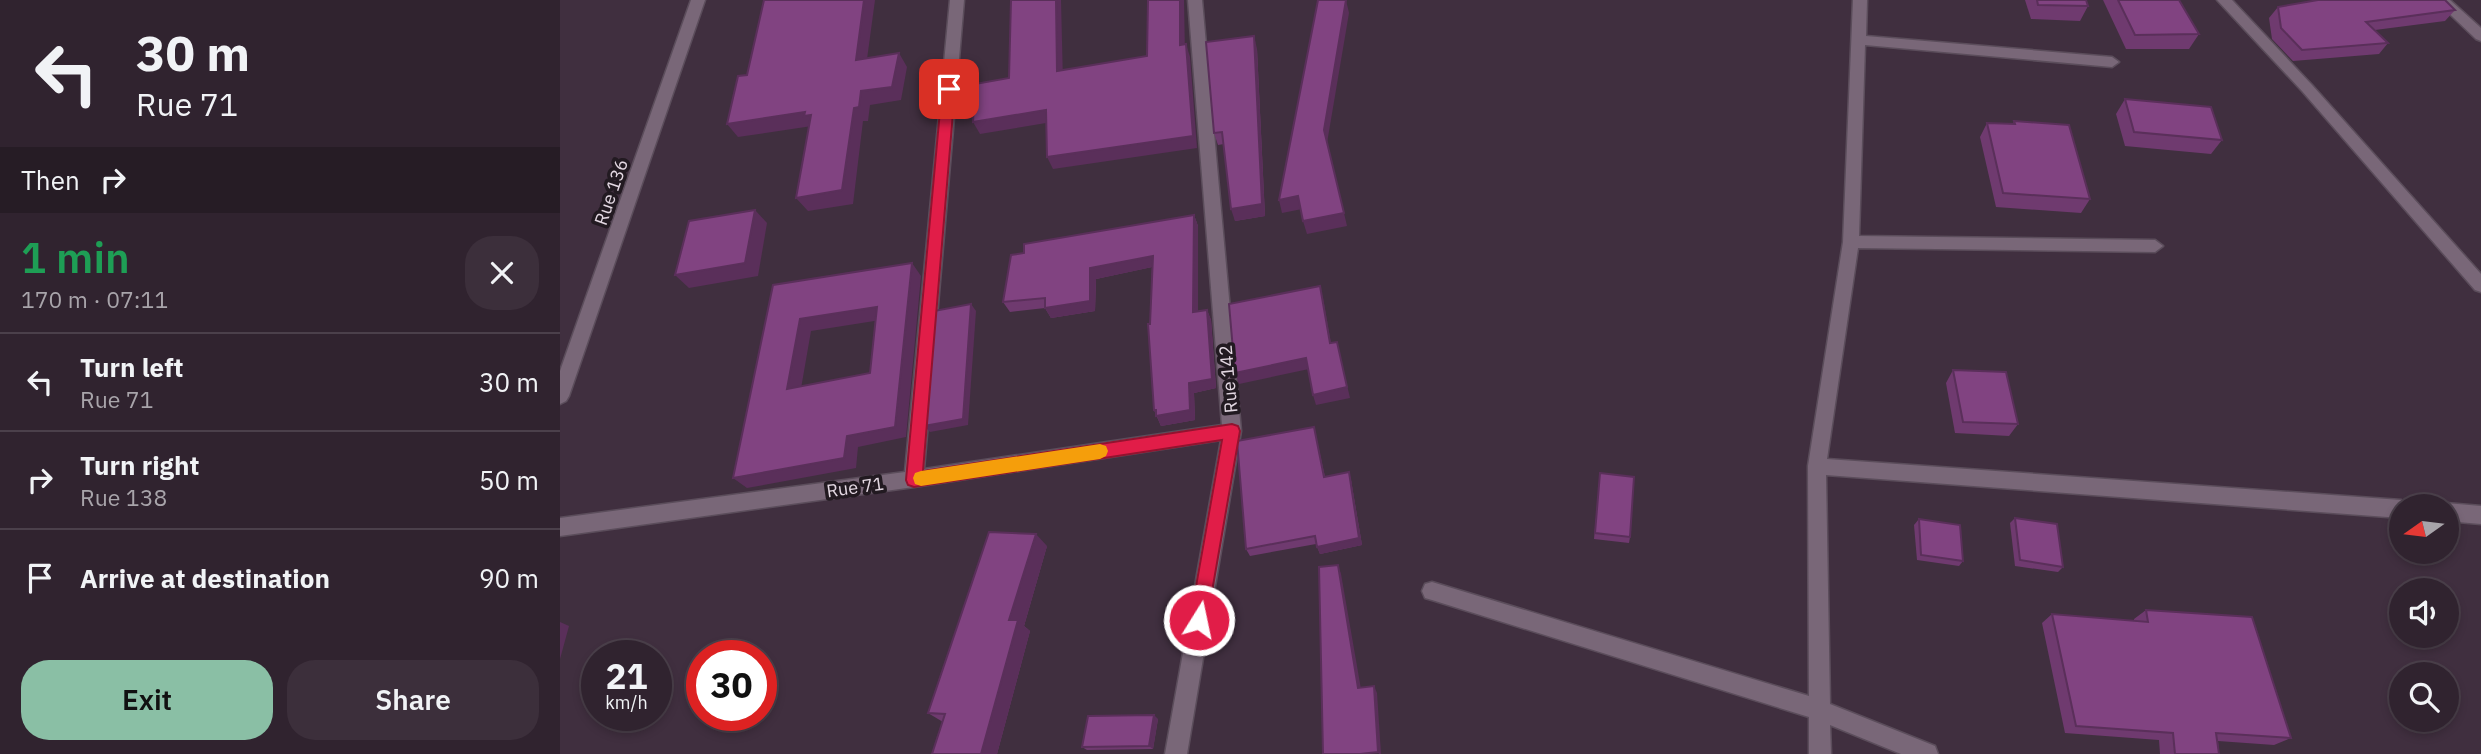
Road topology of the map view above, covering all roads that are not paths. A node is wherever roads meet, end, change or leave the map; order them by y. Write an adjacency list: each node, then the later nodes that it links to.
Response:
1 (698, 0): 13 (street, Rue 136)
2 (957, 0): 16 (street)
3 (1195, 0): 14 (street, Rue 142)
4 (1860, 0): 8 (street)
5 (2224, 0): 12 (street)
6 (2442, 0): 7 (street)
7 (2481, 36)
8 (1859, 40): 9 (street); 10 (street)
9 (2112, 62)
10 (1851, 242): 11 (street); 15 (street)
11 (2155, 246)
12 (2481, 285)
13 (560, 396)
14 (1232, 431): 16 (street, Rue 71); 23 (street, Rue 142)
15 (1817, 466): 17 (street); 22 (street)
16 (914, 480): 20 (street, Rue 71)
17 (2389, 508)
18 (2459, 513): 19 (street)
19 (2481, 514)
20 (560, 527)
21 (1432, 592): 22 (street)
22 (1819, 710): 24 (street); 25 (street)
23 (1176, 754)
24 (1819, 754)
25 (1927, 754)

